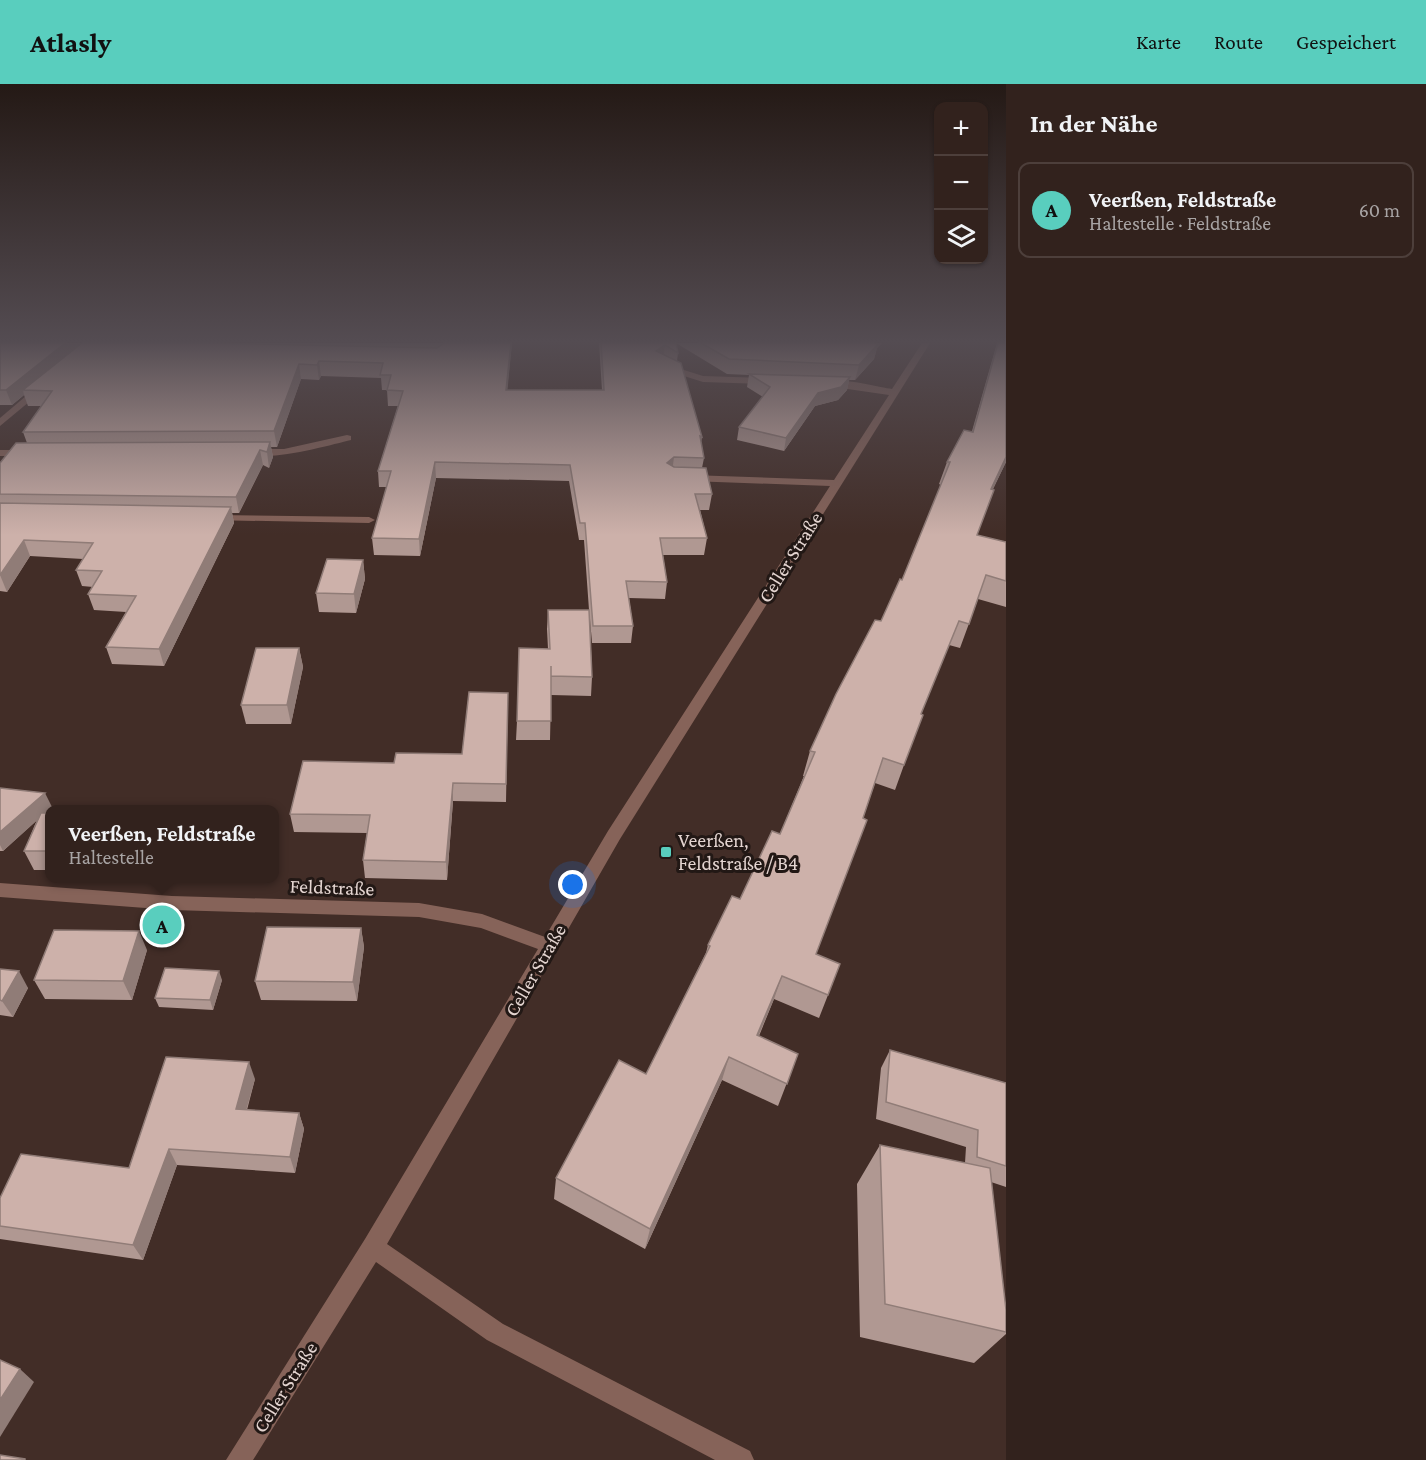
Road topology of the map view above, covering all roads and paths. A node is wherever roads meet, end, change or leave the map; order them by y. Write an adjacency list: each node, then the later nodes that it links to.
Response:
1 (19, 407): 3 (street)
2 (887, 407): 9 (street, Celler Straße)
3 (0, 423)
4 (347, 438): 5 (street)
5 (237, 452)
6 (0, 453): 7 (street)
7 (36, 453)
8 (672, 478): 9 (street)
9 (837, 483): 13 (street, Celler Straße)
10 (202, 517): 11 (street)
11 (369, 520)
12 (0, 890): 13 (street, Feldstraße)
13 (549, 946): 14 (street, Celler Straße)
14 (373, 1247): 15 (street, Celler Straße); 16 (street)
15 (238, 1460)
16 (741, 1460)

